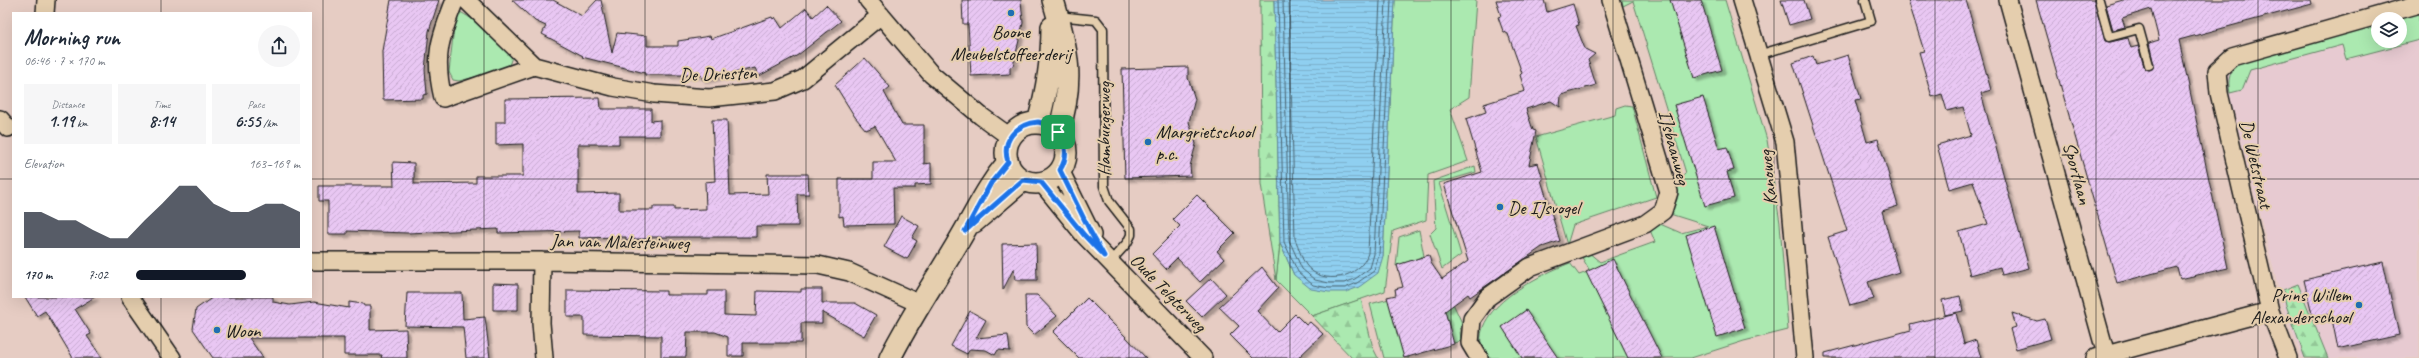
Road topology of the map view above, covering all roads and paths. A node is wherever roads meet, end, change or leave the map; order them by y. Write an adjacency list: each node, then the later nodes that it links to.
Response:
1 (46, 0): 12 (street)
2 (455, 0): 16 (street)
3 (466, 0): 16 (street, De Driesten)
4 (868, 0): 13 (street)
5 (1611, 0): 35 (street, IJsbaanweg)
6 (1742, 0): 14 (street, Kanoweg)
7 (1865, 0): 14 (lane)
8 (2008, 0): 30 (street, Sportlaan)
9 (2099, 0): 15 (lane)
10 (2419, 4): 29 (street, De Wetstraat)
11 (1054, 8): 17 (street); 18 (street, Hamburgerweg); 24 (lane, Hamburgerweg)
12 (45, 12)
13 (880, 15): 16 (street, De Driesten); 19 (street)
14 (1758, 55): 36 (street, Kanoweg)
15 (2149, 65)
16 (534, 66)
17 (1038, 122): 18 (street); 19 (street)
18 (1058, 132): 21 (street)
19 (1010, 137): 20 (street)
20 (1008, 162): 22 (street); 23 (street)
21 (1060, 170): 22 (street); 24 (street, Oude Telgterweg)
22 (1032, 181): 23 (street); 24 (street, Oude Telgterweg)
23 (965, 231): 28 (street)
24 (1107, 259): 34 (street, Oude Telgterweg)
25 (312, 261): 26 (street, Jan van Malesteinweg)
26 (542, 261): 28 (street, Jan van Malesteinweg); 32 (street)
27 (133, 298): 31 (street)
28 (920, 304): 33 (street)
29 (2270, 311): 30 (street); 37 (street)
30 (2103, 357)
31 (172, 358)
32 (544, 358)
33 (890, 358)
34 (1203, 358)
35 (1479, 358)
36 (1805, 358)
37 (2288, 358)

